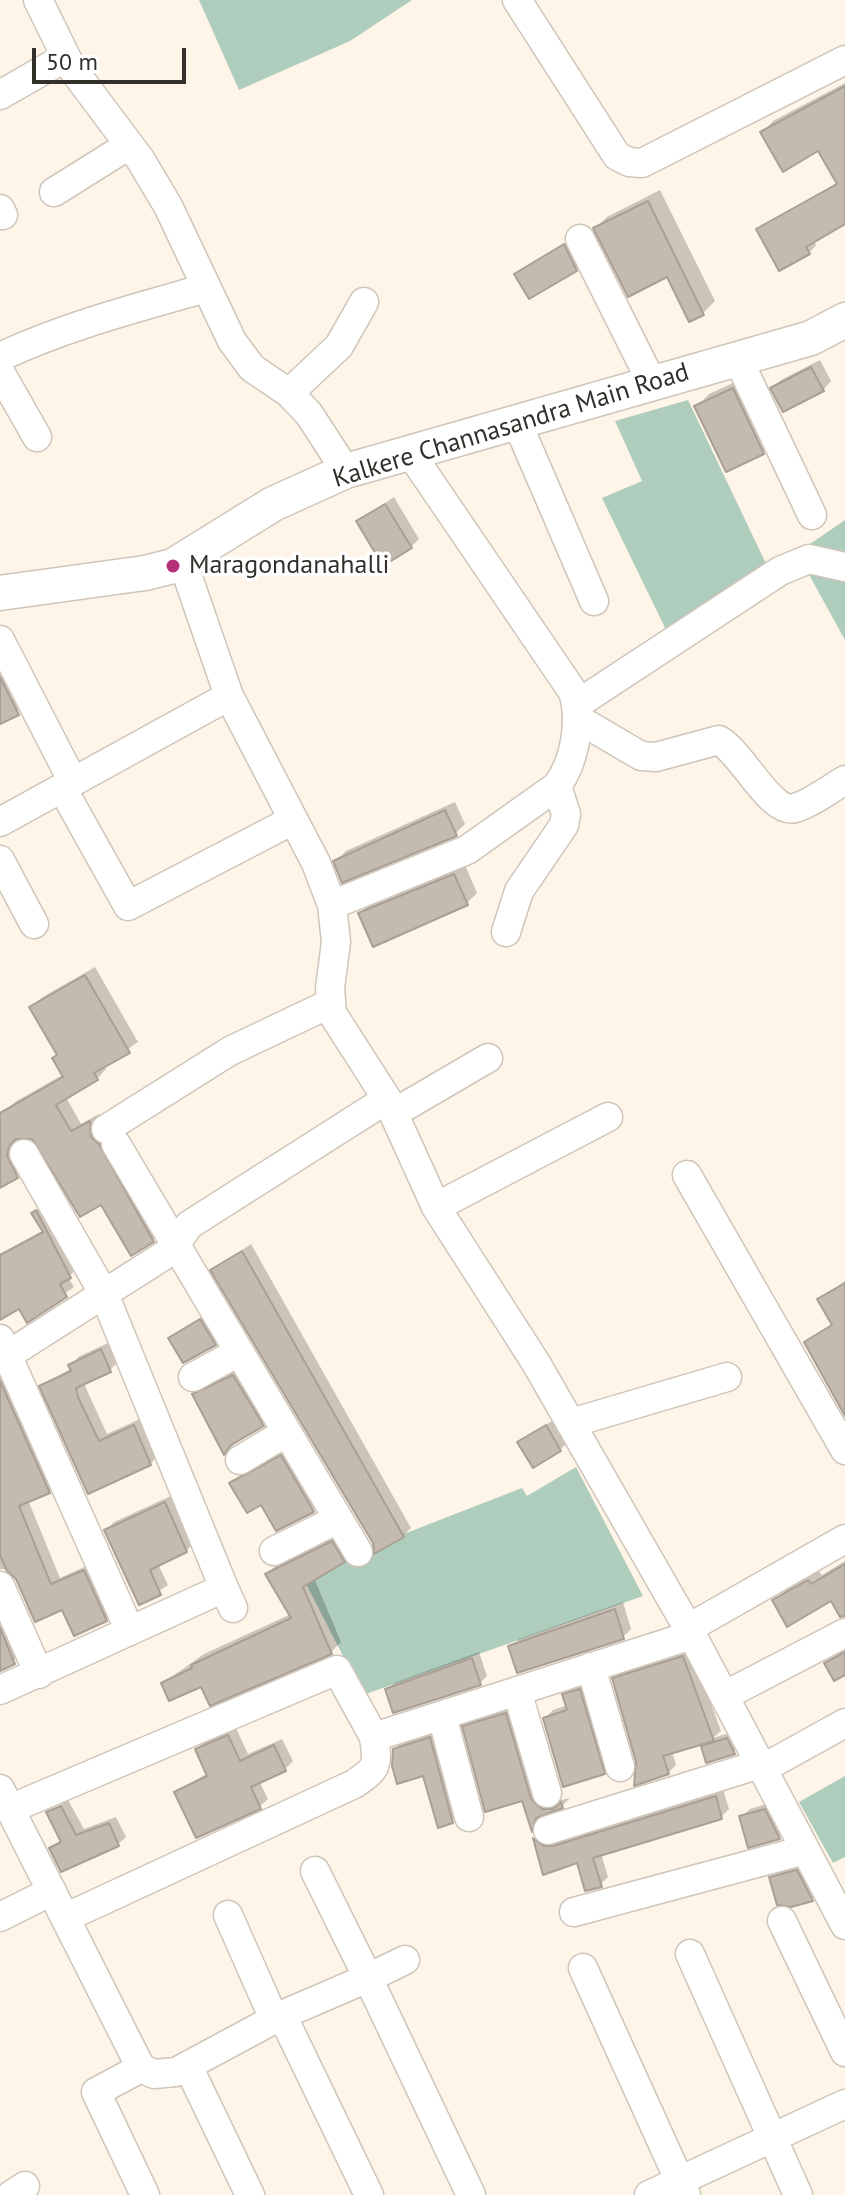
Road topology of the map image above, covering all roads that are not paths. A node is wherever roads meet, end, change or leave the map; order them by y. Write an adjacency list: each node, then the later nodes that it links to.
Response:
1 (38, 0): 3 (street)
2 (517, 0): 4 (street)
3 (66, 57): 5 (street); 6 (street)
4 (845, 60)
5 (0, 95)
6 (129, 145): 7 (street); 9 (street)
7 (54, 192)
8 (580, 239): 15 (street)
9 (206, 288): 12 (street); 16 (street)
10 (364, 302): 16 (street)
11 (845, 320): 13 (main road, Kalkere Channasandra Main Road)
12 (0, 357)
13 (738, 359): 15 (main road, Kalkere Channasandra Main Road); 21 (street)
14 (0, 372): 18 (street)
15 (652, 383): 17 (main road, Kalkere Channasandra Main Road)
16 (289, 393): 20 (street)
17 (516, 420): 19 (main road, Kalkere Channasandra Main Road); 25 (street)
18 (37, 437)
19 (411, 454): 20 (main road, Kalkere Channasandra Main Road); 28 (street)
20 (346, 471): 22 (main road, Kalkere Channasandra Main Road)
21 (812, 515)
22 (182, 560): 24 (main road, Kalkere Channasandra Main Road); 27 (street)
23 (845, 567): 28 (street)
24 (0, 593)
25 (594, 601)
26 (2, 651): 30 (street)
27 (229, 696): 30 (street); 32 (street)
28 (577, 712): 29 (street); 31 (street)
29 (845, 780)
30 (67, 785): 32 (street); 33 (street)
31 (557, 786): 35 (street); 37 (street)
32 (293, 820): 35 (street)
33 (0, 822)
34 (0, 860): 36 (street)
35 (332, 905): 38 (street)
36 (34, 924)
37 (506, 932)
38 (331, 1003): 40 (street); 45 (street)
39 (488, 1058): 40 (street)
40 (390, 1106): 44 (street); 45 (street)
41 (608, 1117): 44 (street)
42 (24, 1154): 46 (street)
43 (687, 1175): 53 (street)
44 (436, 1207): 51 (street)
45 (176, 1246): 46 (street); 48 (street)
46 (104, 1294): 47 (street); 60 (street)
47 (3, 1351): 60 (street)
48 (239, 1352): 49 (street); 52 (street)
49 (193, 1377)
50 (727, 1377): 51 (street)
51 (571, 1423): 61 (street)
52 (287, 1432): 54 (street); 55 (street)
53 (845, 1450)
54 (240, 1460)
55 (338, 1519): 57 (street); 58 (street)
56 (845, 1539): 61 (street)
57 (274, 1551)
58 (358, 1552)
59 (0, 1586): 64 (street)
60 (130, 1631): 64 (street)
61 (691, 1631): 63 (street); 67 (street)
62 (845, 1633): 67 (street)
63 (591, 1667): 66 (street); 72 (street)
64 (39, 1674): 65 (street)
65 (0, 1690)
66 (517, 1691): 68 (street); 73 (street)
67 (724, 1696): 71 (street)
68 (442, 1716): 70 (street); 75 (street)
69 (845, 1723): 71 (street)
70 (374, 1737): 74 (street); 83 (street)
71 (761, 1766): 76 (street); 77 (street)
72 (620, 1767)
73 (547, 1793)
74 (5, 1799): 79 (street)
75 (469, 1817)
76 (548, 1830)
77 (805, 1850): 80 (street); 84 (street)
78 (315, 1871): 89 (street)
79 (52, 1891): 82 (street); 83 (street)
80 (574, 1912)
81 (228, 1915): 90 (street)
82 (0, 1917)
83 (67, 1917): 93 (street)
84 (843, 1917)
85 (782, 1921): 91 (street)
86 (690, 1954): 95 (street)
87 (405, 1960): 89 (street)
88 (583, 1968): 96 (street)
89 (368, 1978): 90 (street); 100 (street)
90 (278, 2017): 92 (street); 99 (street)
91 (845, 2052)
92 (188, 2066): 93 (street); 98 (street)
93 (141, 2068): 97 (street)
94 (845, 2104): 95 (street)
95 (771, 2137): 96 (street); 102 (street)
96 (682, 2188): 101 (street)
97 (145, 2195)
98 (250, 2195)
99 (369, 2195)
100 (471, 2195)
101 (649, 2195)
102 (798, 2195)

